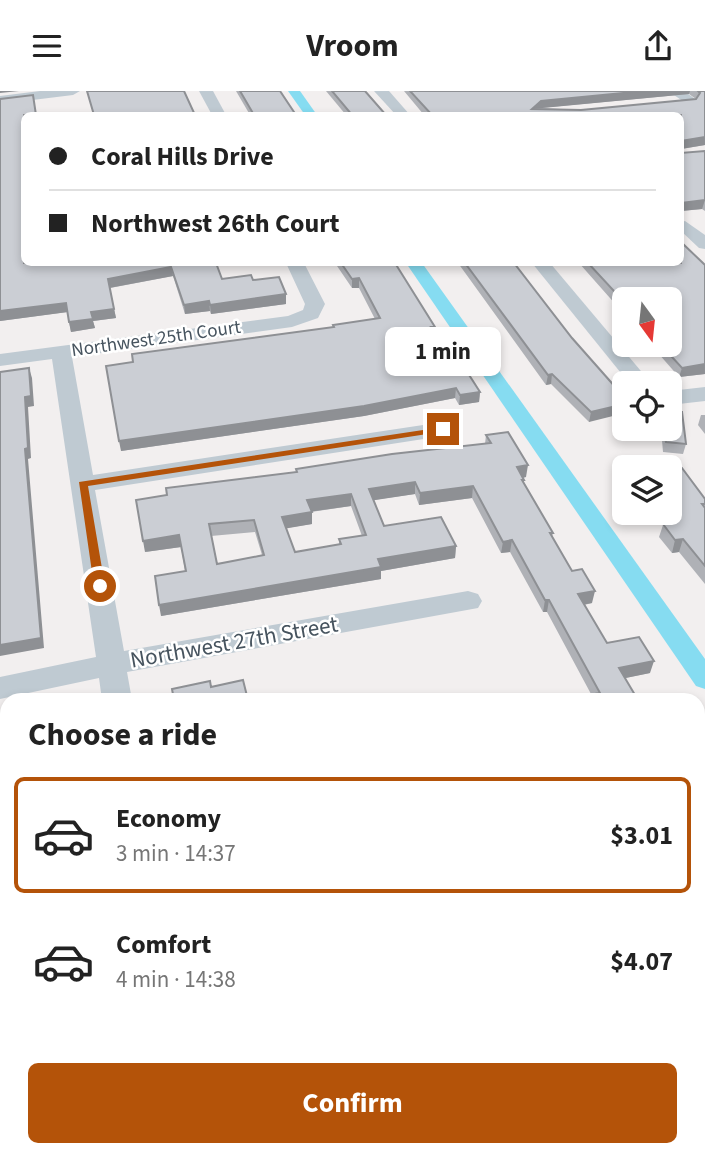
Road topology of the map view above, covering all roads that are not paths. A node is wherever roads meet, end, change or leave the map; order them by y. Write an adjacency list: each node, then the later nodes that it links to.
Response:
1 (74, 91): 5 (street)
2 (206, 91): 8 (street)
3 (381, 91): 9 (street)
4 (675, 91): 6 (street)
5 (0, 100)
6 (689, 101): 7 (street); 10 (street)
7 (662, 104)
8 (217, 112)
9 (400, 112)
10 (705, 112)
11 (705, 223): 12 (street)
12 (684, 226)
13 (684, 227): 14 (street)
14 (705, 244)
15 (296, 266): 17 (street, Northwest 25th Court)
16 (543, 266): 19 (street)
17 (61, 352): 18 (street, Northwest 25th Court); 23 (street)
18 (0, 360)
19 (630, 371)
20 (705, 394): 21 (street)
21 (682, 397)
22 (443, 429): 23 (street)
23 (83, 484): 25 (street)
24 (468, 601): 25 (street, Northwest 27th Street)
25 (113, 664): 26 (street, Northwest 27th Street); 27 (street)
26 (0, 688)
27 (116, 693)

